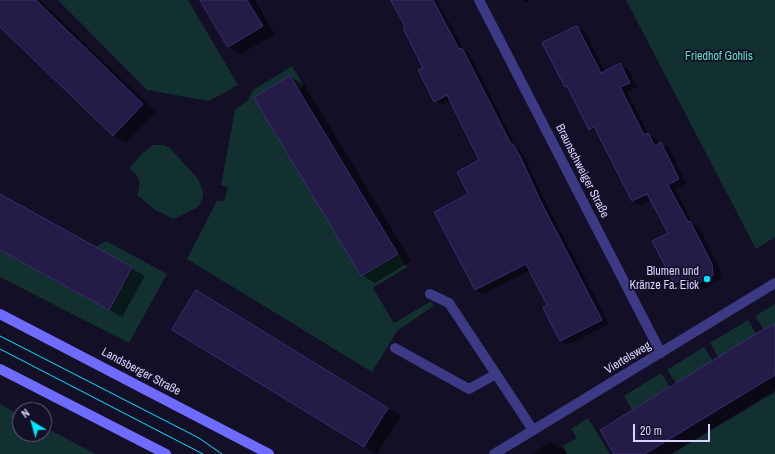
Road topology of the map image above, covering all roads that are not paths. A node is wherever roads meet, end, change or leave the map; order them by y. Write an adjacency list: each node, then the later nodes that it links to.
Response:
1 (479, 0): 6 (street, Braunschweiger Straße)
2 (775, 283): 6 (street, Viertelsweg)
3 (430, 294): 8 (street)
4 (0, 314): 11 (main road, Landsberger Straße)
5 (395, 348): 8 (street)
6 (661, 353): 9 (street, Viertelsweg)
7 (0, 369): 10 (main road)
8 (496, 374): 9 (street)
9 (533, 430): 12 (street, Viertelsweg)
10 (166, 454)
11 (269, 454)
12 (494, 454)

